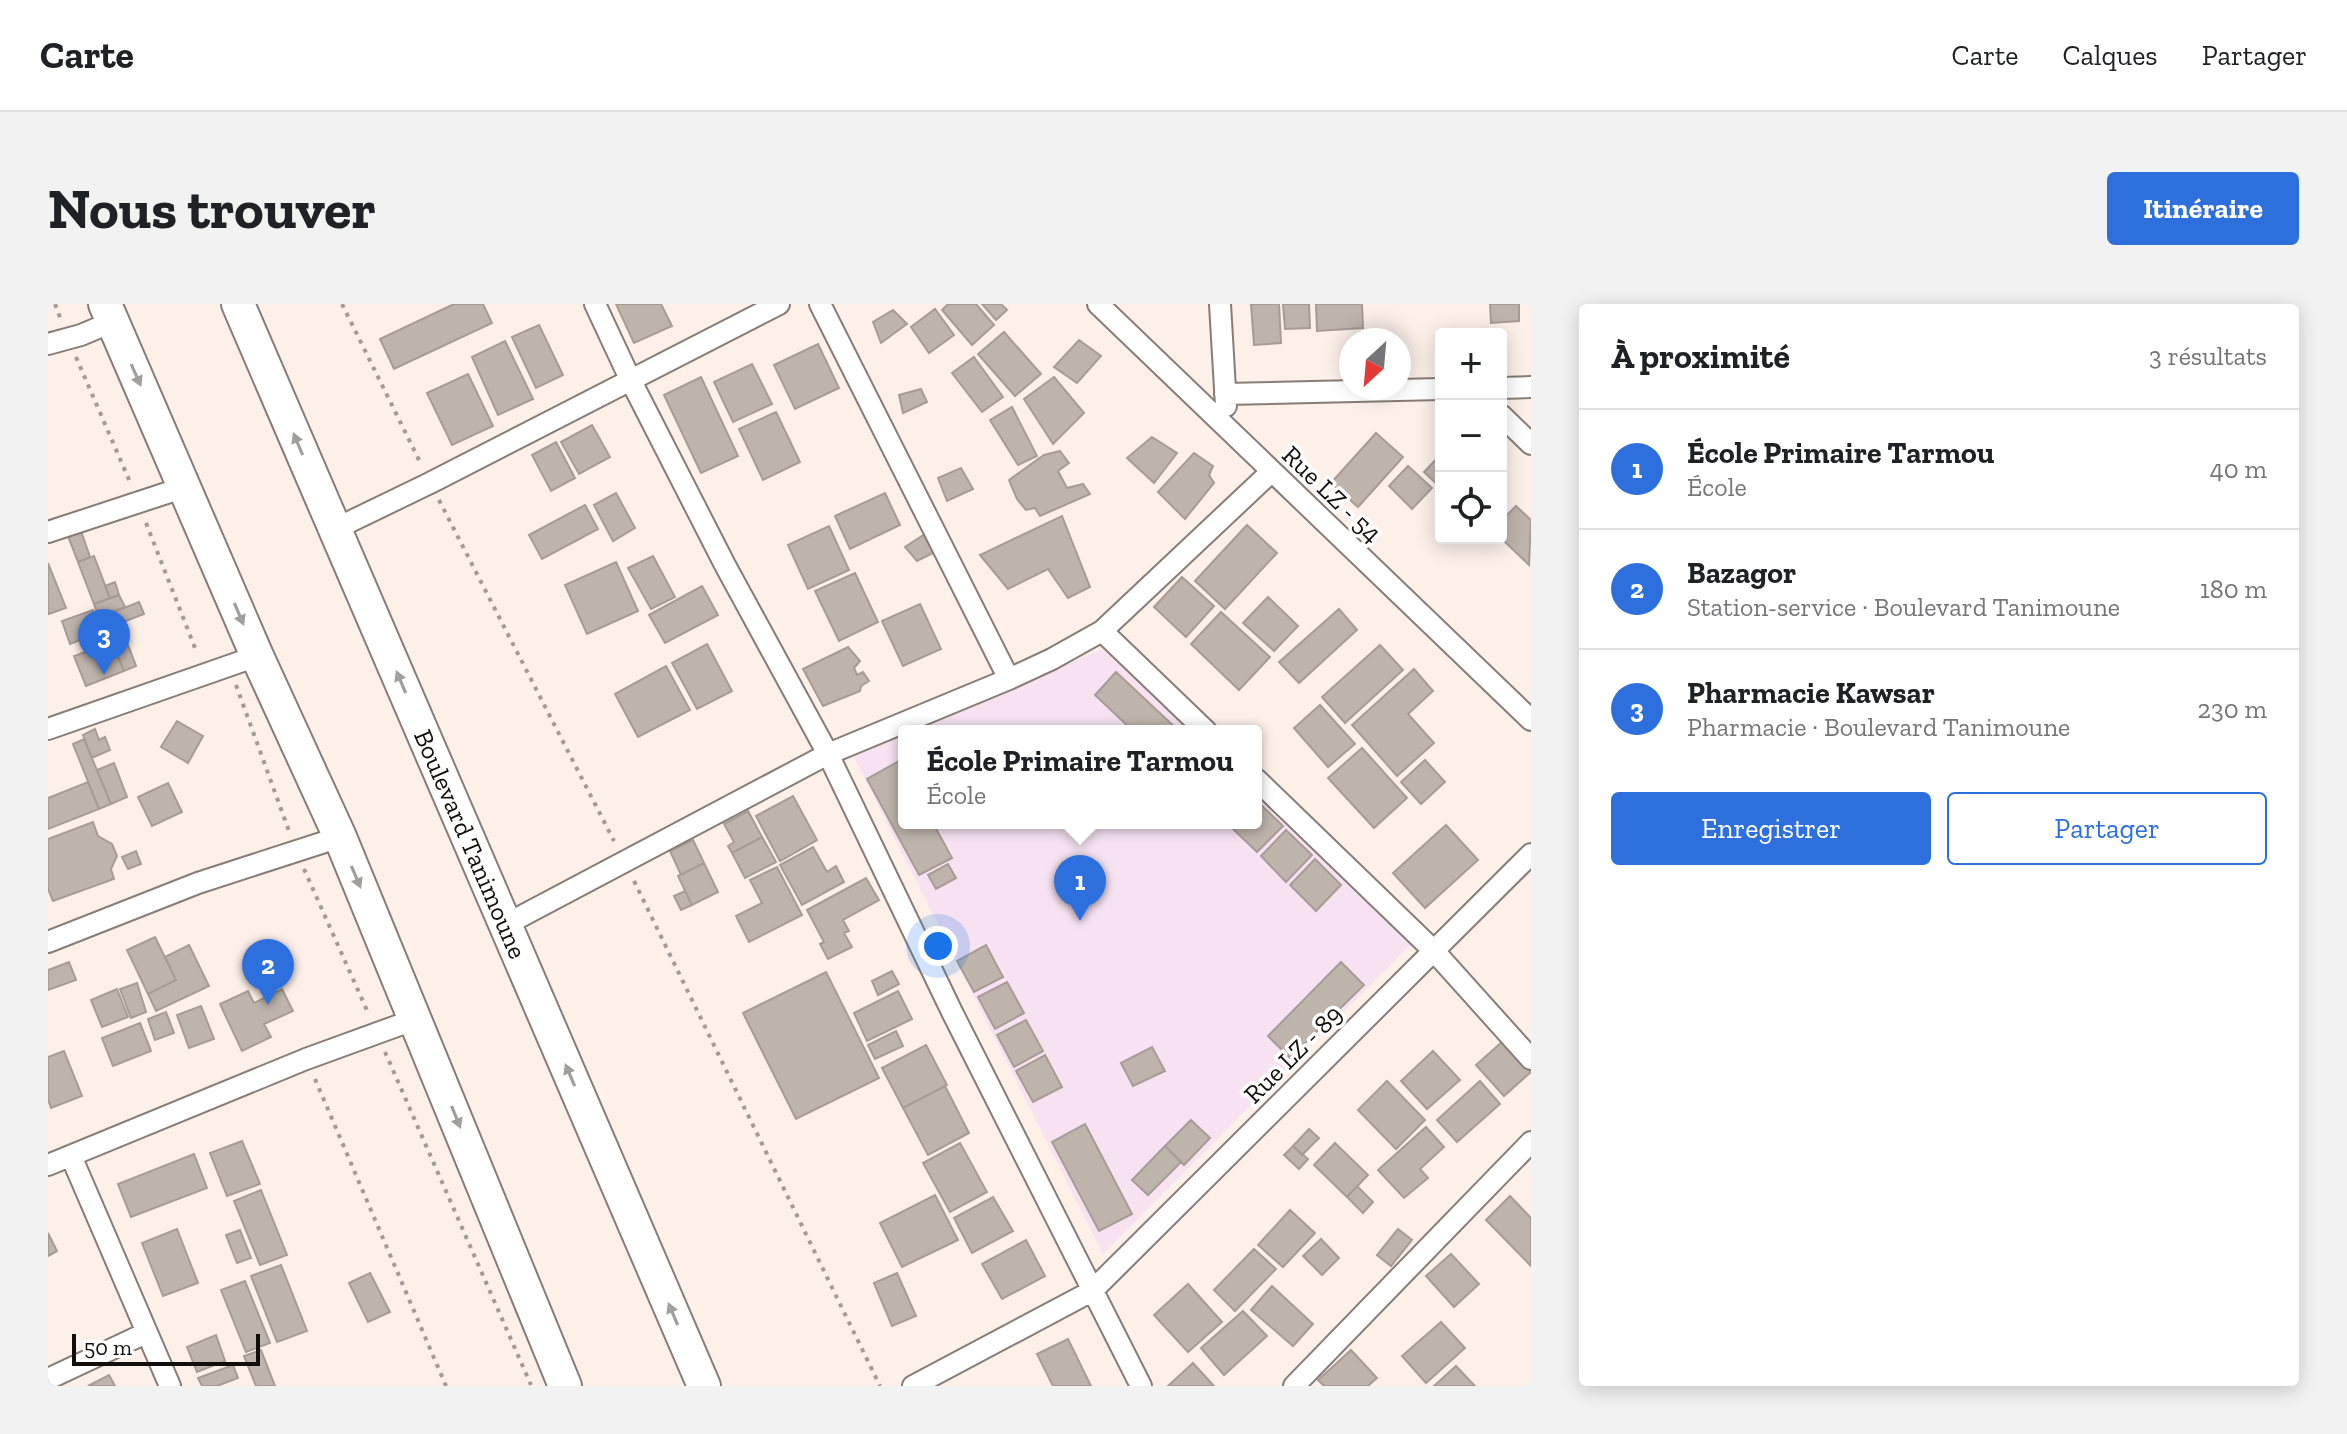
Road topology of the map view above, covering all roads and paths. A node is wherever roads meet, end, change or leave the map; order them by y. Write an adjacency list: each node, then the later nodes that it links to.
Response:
1 (238, 304): 19 (main road, Boulevard Tanimoune, one-way to 1)
2 (595, 304): 9 (street)
3 (779, 304): 9 (street)
4 (820, 304): 23 (street)
5 (1098, 304): 15 (street, Rue LZ - 54)
6 (1220, 304): 13 (street)
7 (109, 313): 8 (street); 18 (main road, one-way to 18)
8 (48, 344)
9 (631, 381): 19 (street); 27 (street)
10 (1531, 387): 11 (street)
11 (1507, 388)
12 (1435, 389): 13 (street)
13 (1225, 394): 15 (street)
14 (1507, 421): 16 (street)
15 (1227, 430): 17 (street, Rue LZ - 54)
16 (1531, 444)
17 (1271, 472): 21 (street); 24 (street, Rue LZ - 54)
18 (185, 487): 20 (street); 22 (main road, one-way to 22)
19 (335, 529): 31 (main road, Boulevard Tanimoune, one-way to 19)
20 (48, 532)
21 (1102, 631): 23 (street); 25 (street)
22 (257, 656): 26 (street); 29 (main road)
23 (1009, 679): 27 (street)
24 (1531, 720)
25 (1200, 725)
26 (48, 729)
27 (828, 754): 31 (street); 40 (street)
28 (1262, 785): 33 (street)
29 (340, 837): 32 (street); 34 (main road, one-way to 34)
30 (1531, 854): 33 (street, Rue LZ - 89)
31 (505, 925): 46 (main road, Boulevard Tanimoune, one-way to 31)
32 (48, 942)
33 (1434, 951): 36 (street); 40 (street, Rue LZ - 89)
34 (416, 1019): 35 (street); 45 (main road, one-way to 45)
35 (306, 1059): 38 (street); 44 (path)
36 (1531, 1059)
37 (1531, 1142): 49 (street)
38 (71, 1156): 39 (street); 41 (street)
39 (48, 1165)
40 (1092, 1291): 47 (street, Rue LZ - 89); 48 (street)
41 (146, 1333): 42 (street); 43 (street)
42 (48, 1379)
43 (170, 1386)
44 (446, 1386)
45 (565, 1386)
46 (704, 1386)
47 (913, 1386)
48 (1141, 1386)
49 (1294, 1386)

